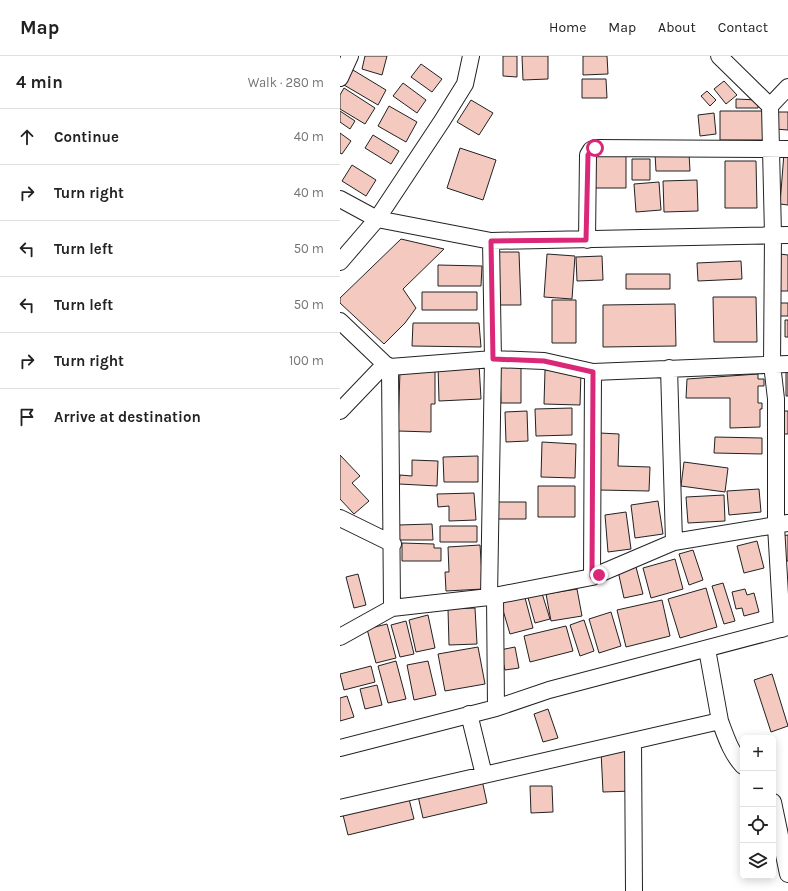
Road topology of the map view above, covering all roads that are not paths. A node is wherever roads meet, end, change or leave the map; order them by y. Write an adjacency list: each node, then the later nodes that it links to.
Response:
1 (350, 56): 4 (street)
2 (471, 56): 10 (street)
3 (719, 56): 6 (street)
4 (340, 78)
5 (788, 87): 6 (street)
6 (770, 106): 7 (street)
7 (770, 149): 8 (street); 11 (street); 12 (street)
8 (788, 149)
9 (340, 199): 10 (street)
10 (377, 219): 13 (street); 14 (street)
11 (781, 235): 12 (street); 17 (street)
12 (586, 240): 13 (street)
13 (491, 241): 16 (street)
14 (340, 262)
15 (340, 321): 19 (street)
16 (493, 359): 19 (street); 21 (street); 29 (street)
17 (772, 364): 18 (street); 20 (street); 22 (street)
18 (788, 364)
19 (388, 365): 23 (street); 27 (street)
20 (670, 368): 21 (street); 26 (street)
21 (593, 372): 28 (street)
22 (782, 399): 25 (street)
23 (340, 411)
24 (340, 518): 27 (street)
25 (782, 524): 26 (street); 31 (street)
26 (674, 542): 28 (street)
27 (393, 544): 30 (street)
28 (592, 577): 29 (street)
29 (492, 596): 30 (street); 34 (street)
30 (392, 608): 32 (street)
31 (785, 628): 33 (street)
32 (340, 637)
33 (707, 649): 34 (street); 36 (street)
34 (496, 708): 35 (street)
35 (469, 714): 38 (street); 40 (street)
36 (720, 721): 37 (street); 39 (street)
37 (633, 741): 40 (street); 44 (street)
38 (340, 748)
39 (740, 763)
40 (484, 775): 42 (street)
41 (774, 807): 43 (street)
42 (340, 808)
43 (788, 872)
44 (634, 891)

